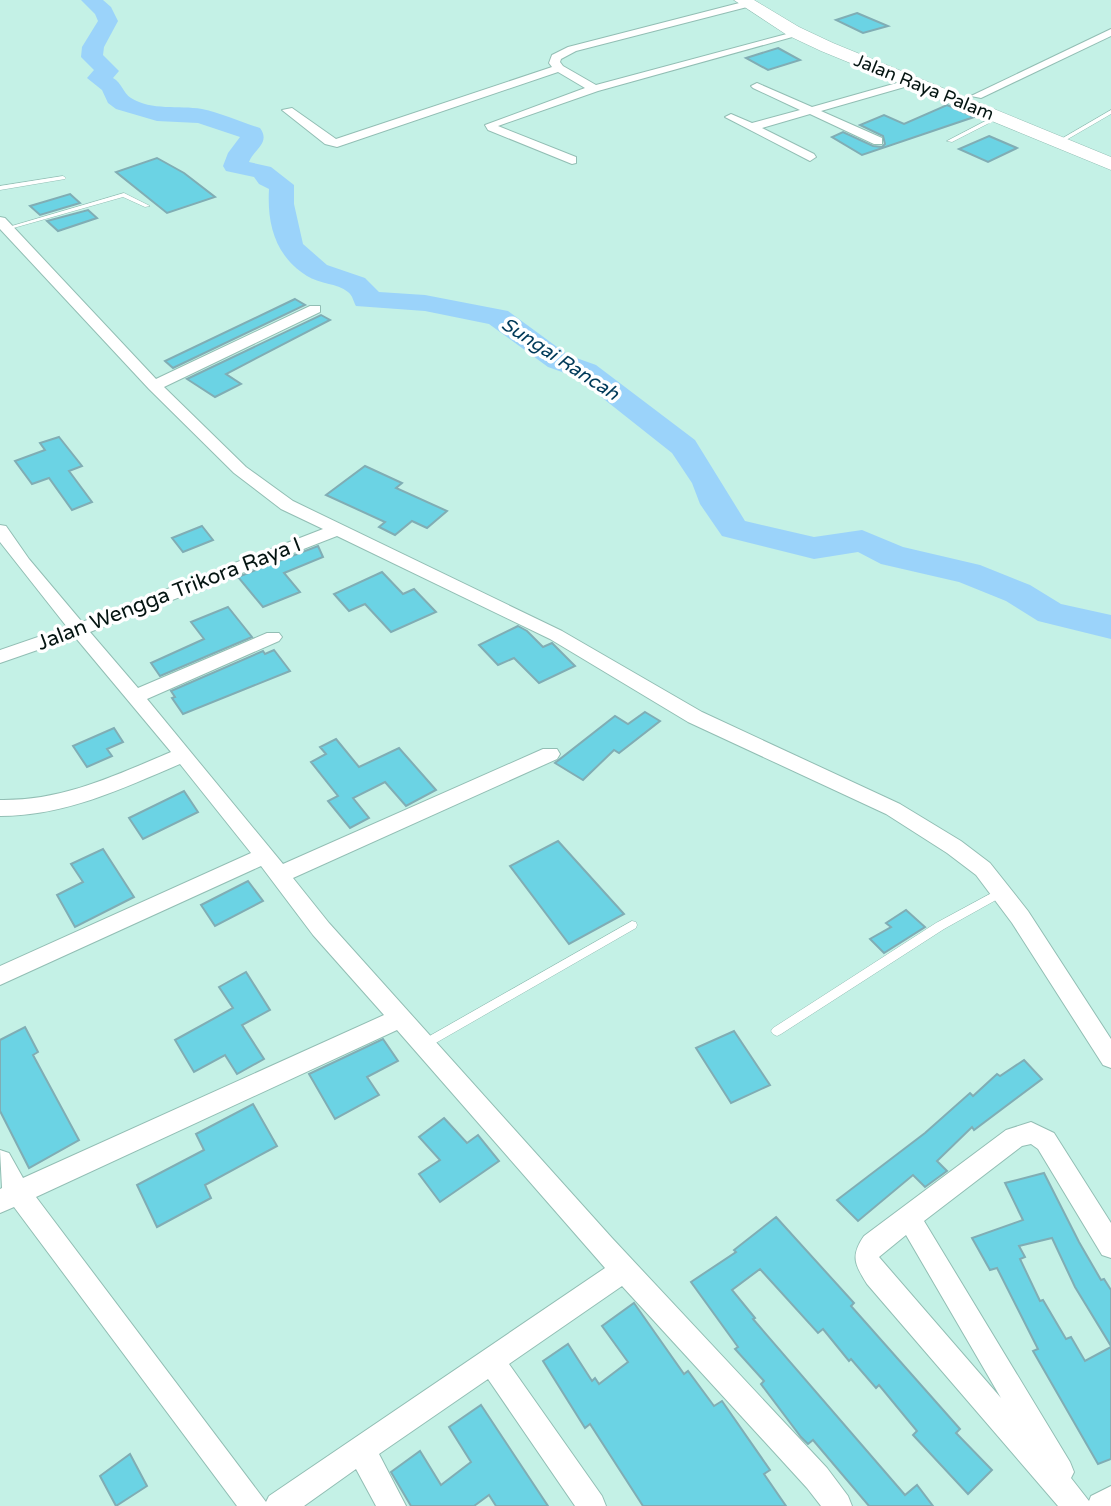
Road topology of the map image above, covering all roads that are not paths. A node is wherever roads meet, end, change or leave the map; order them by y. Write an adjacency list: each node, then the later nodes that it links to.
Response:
1 (748, 1): 3 (main road, Jalan Raya Palam); 4 (street); 8 (main road, Jalan Raya Palam)
2 (1111, 32): 8 (street)
3 (798, 34): 5 (main road, Jalan Raya Palam); 7 (street)
4 (559, 68): 7 (street); 10 (street)
5 (911, 82): 9 (street); 13 (main road, Jalan Raya Palam)
6 (758, 86): 9 (street)
7 (594, 89): 20 (street)
8 (977, 96): 15 (main road, Jalan Raya Palam)
9 (812, 109): 14 (street); 16 (street)
10 (288, 110)
11 (1111, 112): 15 (lane)
12 (731, 117): 14 (street)
13 (997, 117): 15 (main road, Jalan Raya Palam); 17 (lane)
14 (752, 127): 19 (street)
15 (1066, 139): 18 (main road, Jalan Raya Palam); 21 (main road, Jalan Raya Palam)
16 (878, 141)
17 (950, 141)
18 (1111, 151)
19 (810, 158)
20 (572, 160)
21 (1111, 164)
22 (63, 178): 23 (lane)
23 (0, 188)
24 (147, 206): 25 (lane)
25 (4, 225): 27 (street)
26 (315, 309): 27 (street)
27 (154, 386): 28 (street)
28 (338, 529): 30 (street, Jalan Wengga Trikora Raya I); 39 (street)
29 (0, 530): 30 (street)
30 (80, 629): 32 (street, Jalan Wengga Trikora Raya I); 33 (street)
31 (273, 637): 33 (street)
32 (0, 657)
33 (135, 697): 35 (street)
34 (550, 754): 38 (street)
35 (183, 755): 36 (street); 37 (street)
36 (0, 808)
37 (264, 856): 38 (street); 41 (street)
38 (279, 875): 42 (street)
39 (1001, 892): 43 (lane); 45 (street)
40 (632, 925): 44 (lane)
41 (0, 976)
42 (401, 1018): 44 (street); 47 (street)
43 (777, 1031)
44 (423, 1045): 50 (street)
45 (1111, 1058)
46 (0, 1161): 47 (street)
47 (9, 1197): 54 (street)
48 (909, 1218): 49 (street); 59 (street); 59 (street)
49 (1111, 1246)
50 (624, 1270): 51 (street); 58 (street)
51 (491, 1361): 52 (street); 57 (street)
52 (362, 1452): 55 (street); 56 (street)
53 (1111, 1500): 60 (street)
54 (254, 1506)
55 (279, 1506)
56 (392, 1506)
57 (592, 1506)
58 (838, 1506)
59 (1079, 1506)
60 (1101, 1506)

